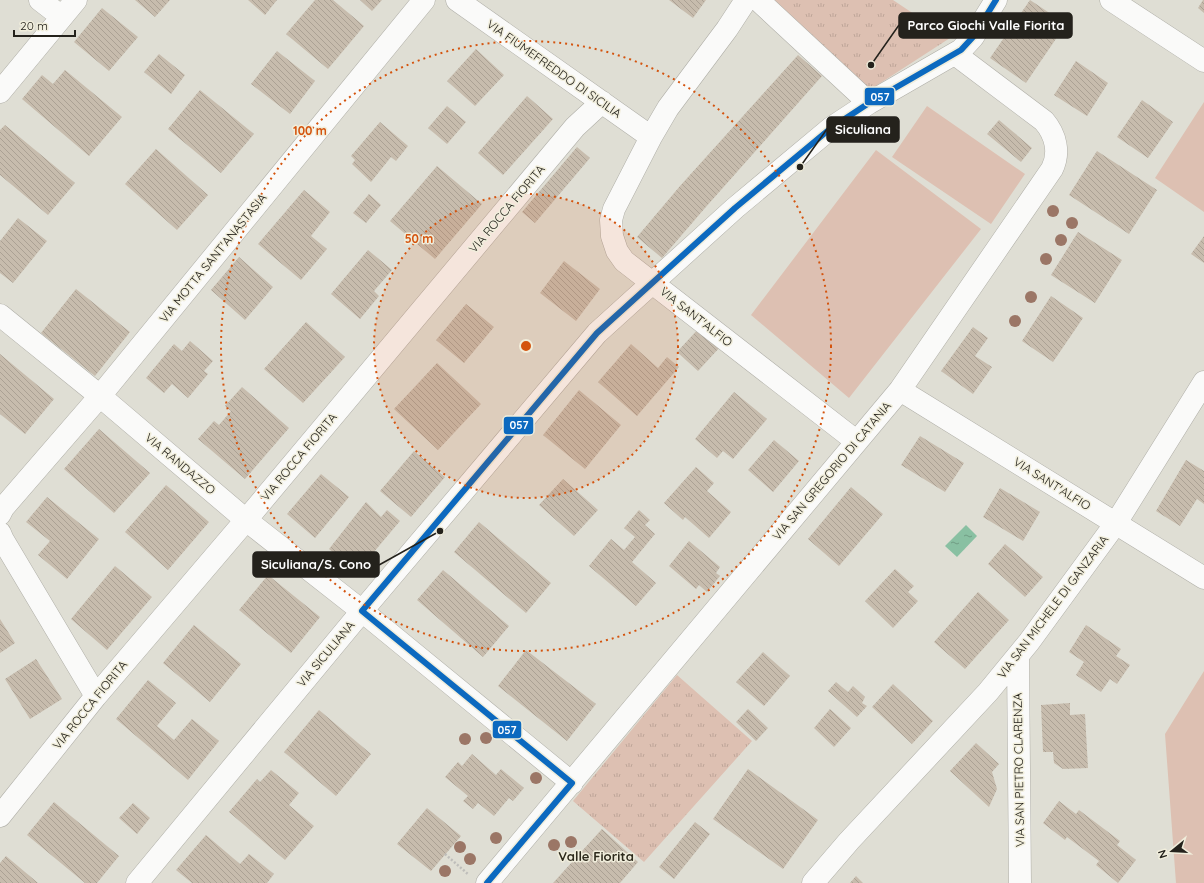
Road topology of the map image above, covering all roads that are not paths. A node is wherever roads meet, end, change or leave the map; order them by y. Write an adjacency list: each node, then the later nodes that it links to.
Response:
1 (40, 0): 9 (street)
2 (76, 0): 9 (street)
3 (424, 0): 20 (street, VIA MOTTA SANT'ANASTASIA)
4 (457, 0): 13 (street, VIA FIUMEFREDDO DI SICILIA)
5 (746, 0): 15 (street)
6 (758, 0): 14 (street)
7 (996, 0): 10 (street, VIA SICULIANA)
8 (1111, 0): 11 (street)
9 (62, 18): 12 (street)
10 (955, 54): 14 (street, VIA SICULIANA); 19 (street, VIA SAN GREGORIO DI CATANIA)
11 (1204, 61)
12 (0, 92)
13 (602, 102): 15 (street, VIA FIUMEFREDDO DI SICILIA); 23 (street, VIA ROCCA FIORITA)
14 (869, 103): 16 (street, VIA SICULIANA)
15 (651, 137): 16 (street, VIA SANT'ALFIO)
16 (652, 283): 21 (street, VIA SANT'ALFIO); 27 (street, VIA SICULIANA)
17 (0, 314): 20 (street, VIA RANDAZZO)
18 (1204, 382): 24 (street, VIA SAN MICHELE DI GANZARIA)
19 (900, 390): 21 (street, VIA SAN GREGORIO DI CATANIA); 24 (street, VIA SANT'ALFIO)
20 (100, 396): 22 (street, VIA MOTTA SANT'ANASTASIA); 23 (street, VIA RANDAZZO)
21 (856, 441): 30 (street, VIA SAN GREGORIO DI CATANIA)
22 (0, 514)
23 (246, 520): 27 (street, VIA RANDAZZO); 29 (street, VIA ROCCA FIORITA)
24 (1116, 523): 26 (street, VIA SANT'ALFIO); 28 (street, VIA SAN MICHELE DI GANZARIA)
25 (0, 533): 29 (street)
26 (1204, 578)
27 (362, 611): 30 (street, VIA RANDAZZO); 33 (street, VIA SICULIANA)
28 (1018, 657): 34 (street, VIA SAN MICHELE DI GANZARIA); 35 (street, VIA SAN PIETRO CLARENZA)
29 (96, 696): 31 (street, VIA ROCCA FIORITA)
30 (572, 783): 32 (street, VIA SAN GREGORIO DI CATANIA)
31 (0, 816)
32 (480, 881)
33 (137, 883)
34 (813, 883)
35 (1020, 883)

